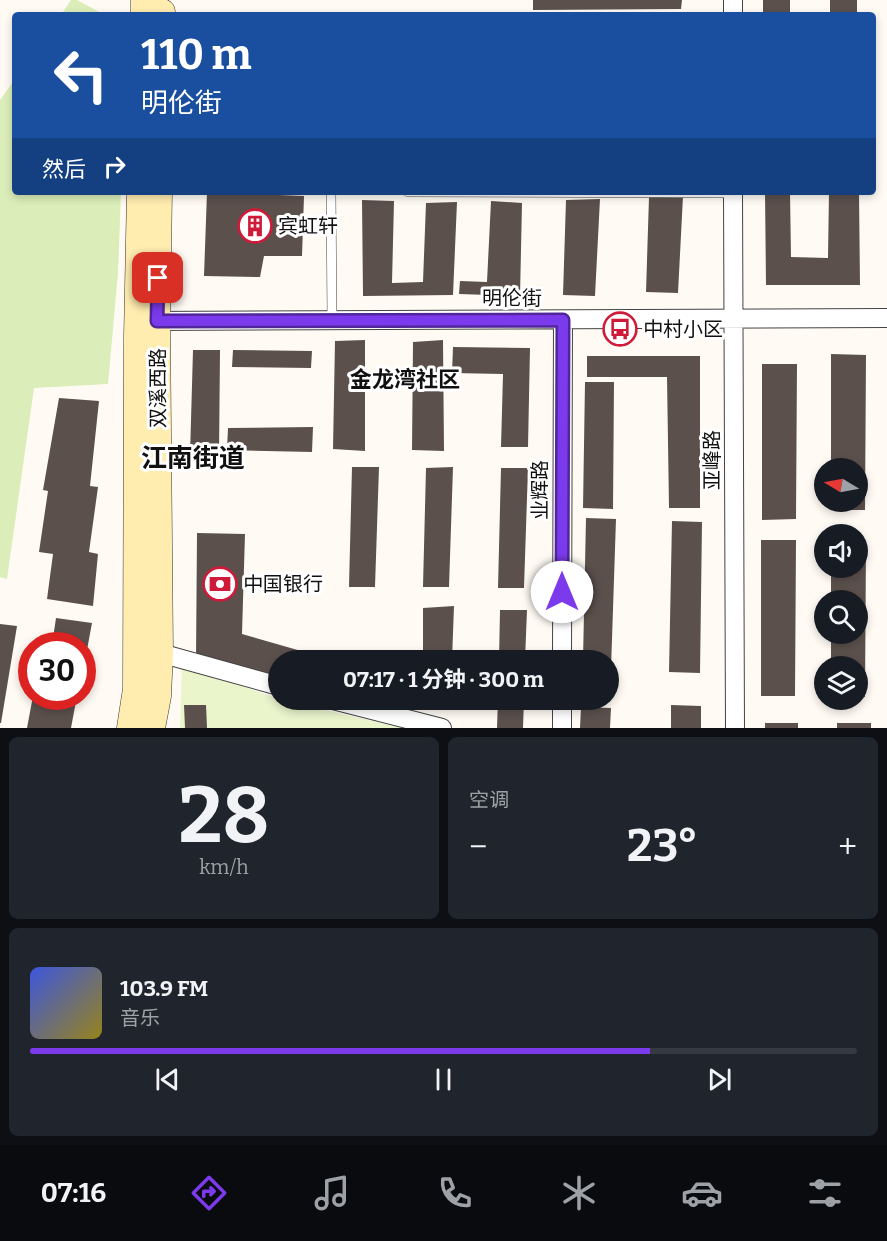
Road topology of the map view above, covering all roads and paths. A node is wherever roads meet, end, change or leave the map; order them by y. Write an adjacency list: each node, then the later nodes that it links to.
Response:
1 (140, 195): 8 (main road, 双溪西路)
2 (159, 195): 8 (main road, 双溪西路)
3 (330, 195): 9 (lane)
4 (734, 195): 7 (street, 亚峰路)
5 (887, 318): 7 (street, 明伦街)
6 (563, 320): 7 (street, 明伦街); 9 (street, 明伦街); 10 (street, 业辉路)
7 (734, 320): 19 (street, 亚峰路)
8 (147, 321): 9 (street, 明伦街); 11 (main road, 双溪西路); 15 (main road, 双溪西路)
9 (332, 321)
10 (562, 650)
11 (160, 653): 12 (street); 16 (main road, 双溪西路)
12 (268, 683)
13 (372, 710): 17 (street)
14 (562, 710): 18 (street)
15 (130, 728)
16 (152, 728)
17 (442, 728)
18 (562, 728)
19 (735, 728)

